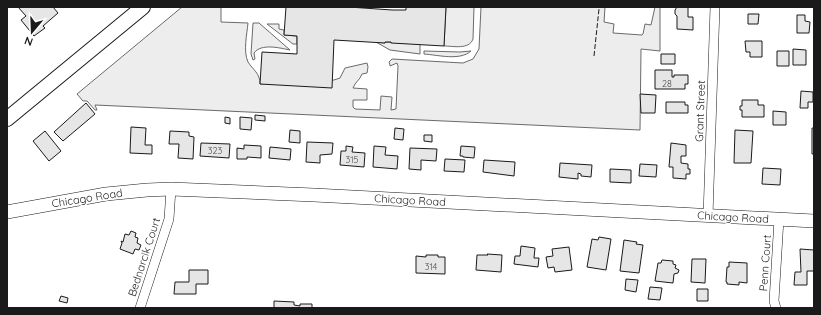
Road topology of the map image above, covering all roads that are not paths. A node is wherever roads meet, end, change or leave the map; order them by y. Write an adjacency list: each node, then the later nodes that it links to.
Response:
1 (143, 7): 3 (main road)
2 (715, 7): 6 (street, Grant Street)
3 (7, 119)
4 (171, 189): 5 (main road, Chicago Road); 6 (main road, Chicago Road); 9 (street, Bednarcik Court)
5 (7, 212)
6 (708, 216): 7 (main road, Chicago Road)
7 (779, 219): 8 (main road, Chicago Road); 10 (street, Penn Court)
8 (814, 221)
9 (140, 308)
10 (776, 308)

